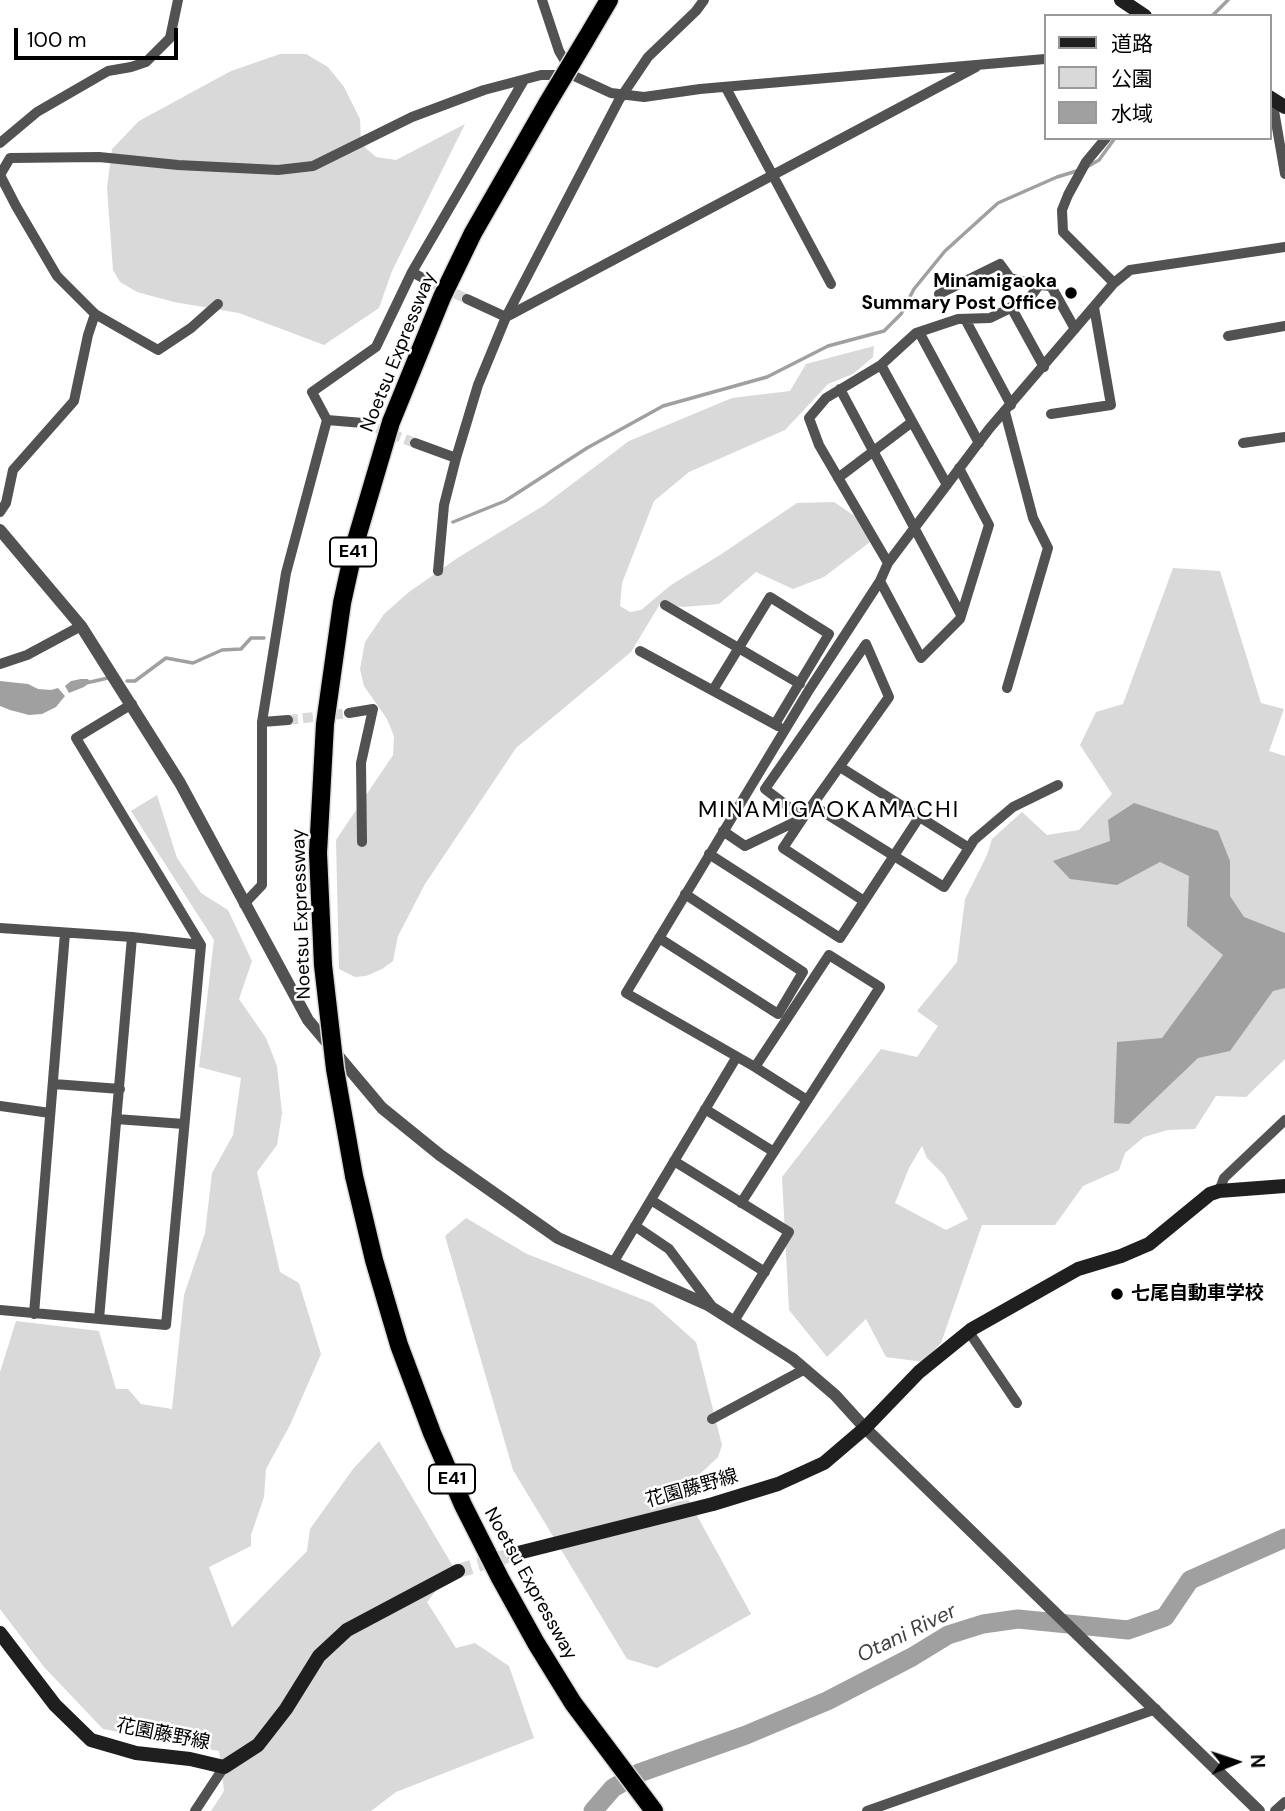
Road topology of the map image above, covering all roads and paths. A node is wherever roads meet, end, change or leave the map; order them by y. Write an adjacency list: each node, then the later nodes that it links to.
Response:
1 (178, 0): 16 (street)
2 (542, 0): 9 (street)
3 (609, 0): 132 (highway, Noetsu Expressway / E41, bridge)
4 (704, 0): 12 (street)
5 (1121, 0): 6 (main road)
6 (1142, 14)
7 (1044, 59): 8 (street)
8 (979, 65): 11 (street); 18 (street)
9 (572, 75): 10 (street); 12 (street)
10 (524, 80): 17 (street); 21 (street)
11 (726, 88): 12 (street); 18 (street)
12 (623, 95): 32 (street)
13 (1271, 98): 14 (main road); 19 (street)
14 (1285, 107)
15 (1104, 140): 23 (street)
16 (0, 144): 17 (street)
17 (9, 158): 31 (street)
18 (774, 174): 24 (street); 32 (street)
19 (1285, 174)
20 (1285, 247): 23 (street)
21 (412, 272): 22 (street); 43 (street)
22 (428, 281)
23 (1114, 283): 30 (street)
24 (831, 284)
25 (1039, 285): 26 (street); 29 (street); 35 (street)
26 (939, 294)
27 (467, 299): 32 (street)
28 (218, 304): 31 (street)
29 (1012, 307): 33 (street); 39 (street)
30 (1094, 307): 35 (street); 42 (street)
31 (95, 314): 55 (street)
32 (506, 317): 51 (street)
33 (965, 319): 36 (street); 41 (street)
34 (1285, 326): 37 (street)
35 (1075, 329): 39 (street)
36 (919, 332): 38 (street); 48 (street)
37 (1228, 336)
38 (881, 365): 40 (street); 44 (street)
39 (1044, 367): 41 (street)
40 (840, 389): 50 (street); 53 (street)
41 (1008, 409): 48 (street); 68 (street)
42 (1051, 414)
43 (327, 420): 45 (street); 73 (street)
44 (912, 422): 50 (street); 54 (street)
45 (363, 424)
46 (1285, 437): 49 (street)
47 (415, 443): 51 (street)
48 (979, 443): 52 (street)
49 (1243, 443)
50 (873, 453): 53 (street); 56 (street)
51 (456, 458): 59 (street)
52 (959, 468): 54 (street); 62 (street)
53 (838, 478): 58 (street)
54 (947, 485): 56 (street)
55 (0, 512)
56 (913, 529): 58 (street); 62 (street)
57 (0, 530): 63 (street)
58 (888, 563): 60 (street)
59 (438, 571)
60 (880, 581): 62 (street); 74 (street)
61 (665, 605): 64 (street)
62 (961, 615)
63 (81, 626): 66 (street); 70 (street)
64 (738, 649): 67 (street); 67 (street); 69 (street)
65 (640, 650): 69 (street)
66 (0, 664)
67 (800, 684): 74 (street)
68 (1006, 688)
69 (713, 690): 74 (street)
70 (132, 704): 89 (street); 94 (street)
71 (349, 713): 82 (street)
72 (288, 720): 73 (street)
73 (262, 722): 89 (street)
74 (780, 727): 80 (street)
75 (839, 767): 77 (street); 78 (street); 79 (street)
76 (1058, 785): 84 (street)
77 (812, 806): 79 (street); 86 (street)
78 (920, 816): 84 (street); 86 (street)
79 (803, 818): 81 (street); 83 (street)
80 (723, 831): 81 (street); 85 (street)
81 (765, 836): 83 (street)
82 (362, 842)
83 (782, 848): 88 (street)
84 (969, 848): 86 (street)
85 (709, 854): 87 (street); 88 (street)
86 (893, 857): 88 (street)
87 (685, 894): 93 (street); 93 (street)
88 (864, 901)
89 (244, 904): 113 (street)
90 (0, 928): 91 (street)
91 (65, 933): 92 (street); 97 (street)
92 (132, 937): 94 (street); 98 (street)
93 (659, 938): 95 (street)
94 (201, 945): 105 (street)
95 (736, 1058): 96 (street); 101 (street)
96 (755, 1067): 99 (street); 99 (street)
97 (54, 1083): 98 (street); 102 (street)
98 (120, 1089): 103 (street)
99 (807, 1100): 106 (street)
100 (0, 1106): 102 (street)
101 (705, 1109): 106 (street); 107 (street)
102 (50, 1113): 117 (street)
103 (116, 1119): 105 (street); 118 (street)
104 (1285, 1120): 109 (street)
105 (184, 1124): 118 (street)
106 (774, 1152): 111 (street)
107 (674, 1161): 110 (street); 111 (street)
108 (1285, 1186): 109 (main road)
109 (1220, 1191): 120 (main road, 花園藤野線)
110 (651, 1200): 112 (street); 114 (street)
111 (741, 1203): 114 (street)
112 (635, 1226): 113 (street); 115 (street)
113 (613, 1263): 115 (street)
114 (765, 1272): 119 (street)
115 (713, 1308): 119 (street)
116 (0, 1310): 117 (street)
117 (34, 1314): 118 (street)
118 (99, 1319)
119 (734, 1321): 121 (street)
120 (970, 1332): 122 (street); 124 (main road, 花園藤野線)
121 (804, 1369): 123 (street); 124 (street)
122 (1017, 1403)
123 (712, 1419)
124 (865, 1428): 125 (main road, 花園藤野線); 128 (street)
125 (514, 1553)
126 (458, 1571): 129 (main road, 花園藤野線)
127 (0, 1633): 129 (main road, 花園藤野線)
128 (1156, 1709): 133 (street); 134 (street)
129 (224, 1767): 131 (street)
130 (1285, 1802): 135 (street)
131 (195, 1811)
132 (654, 1811)
133 (867, 1811)
134 (1258, 1811)
135 (1275, 1811)

